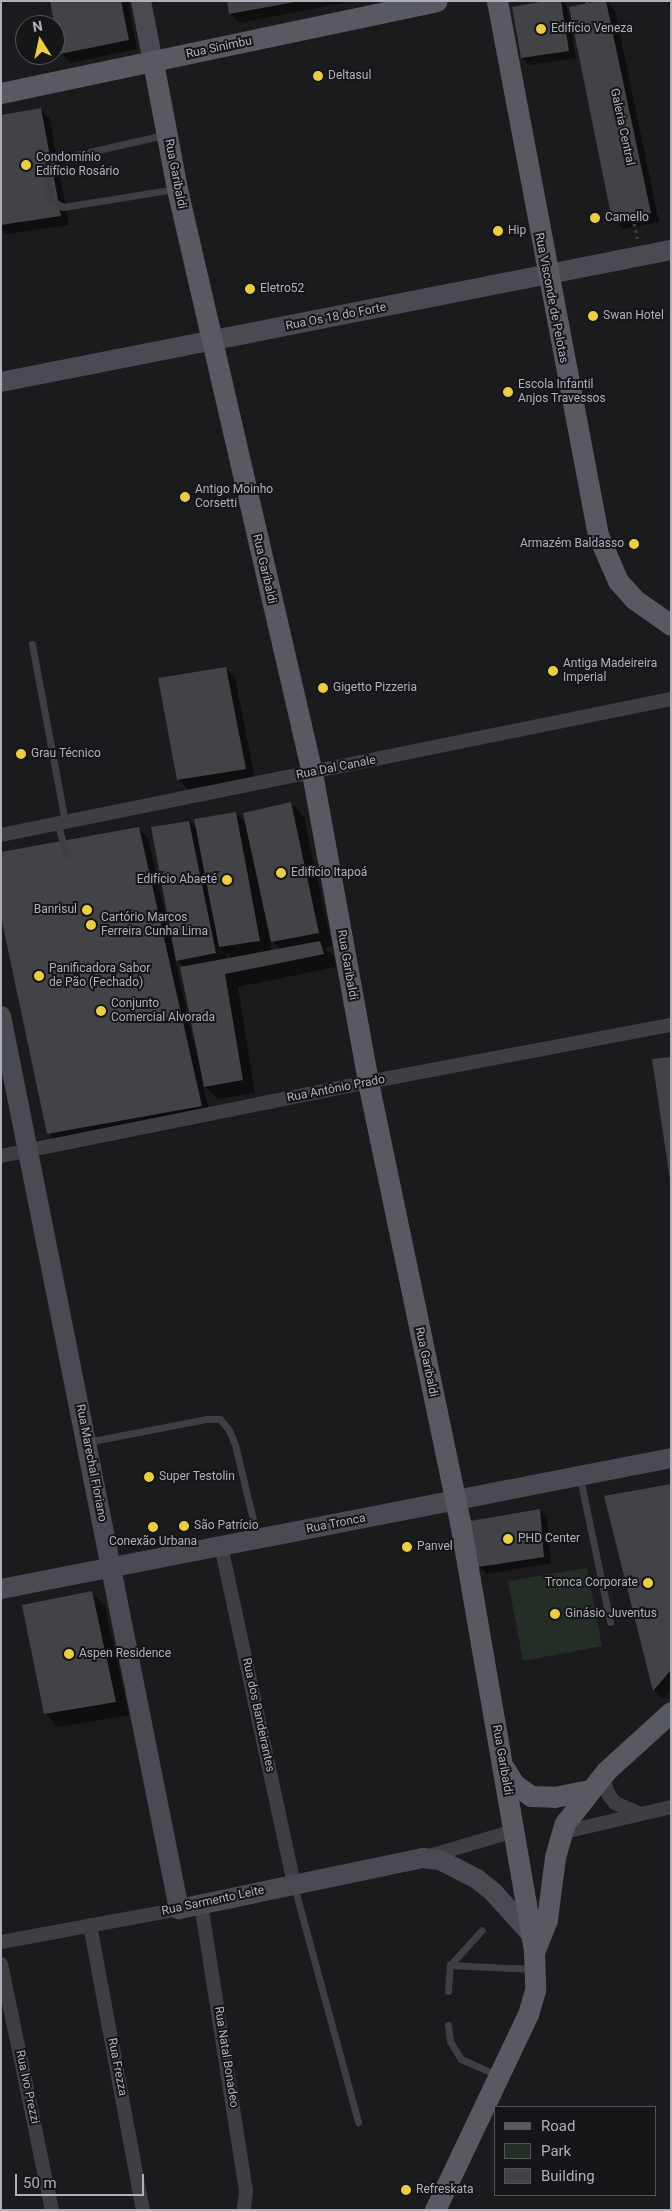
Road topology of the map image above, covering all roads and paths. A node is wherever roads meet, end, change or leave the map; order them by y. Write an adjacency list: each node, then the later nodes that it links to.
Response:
1 (141, 1): 5 (street, Rua Garibaldi)
2 (436, 1): 5 (main road, Rua Sinimbu)
3 (497, 1): 11 (main road, Rua Visconde de Pelotas)
4 (587, 1): 10 (path, Galeria Central)
5 (152, 62): 6 (main road, Rua Sinimbu); 7 (main road, Rua Garibaldi)
6 (1, 93)
7 (167, 134): 8 (main road, Rua Garibaldi); 8 (lane)
8 (177, 189): 12 (main road, Rua Garibaldi)
9 (671, 250): 10 (street, Rua Os 18 do Forte)
10 (641, 256): 11 (street, Rua Os 18 do Forte)
11 (546, 274): 12 (street, Rua Os 18 do Forte); 14 (main road, Rua Visconde de Pelotas)
12 (212, 342): 13 (street, Rua Os 18 do Forte); 17 (main road, Rua Garibaldi)
13 (1, 382)
14 (671, 625)
15 (32, 644): 18 (lane)
16 (671, 700): 17 (street, Rua Dal Canale)
17 (312, 773): 18 (street, Rua Dal Canale); 23 (main road, Rua Garibaldi)
18 (62, 823): 19 (street, Rua Dal Canale); 20 (lane)
19 (1, 835)
20 (66, 855)
21 (1, 1016): 24 (street, Rua Marechal Floriano)
22 (671, 1026): 23 (street, Rua Antônio Prado)
23 (368, 1082): 24 (street, Rua Antônio Prado); 29 (main road, Rua Garibaldi)
24 (28, 1150): 25 (street, Rua Antônio Prado); 26 (street, Rua Marechal Floriano)
25 (1, 1156)
26 (87, 1442): 30 (lane); 32 (street, Rua Marechal Floriano)
27 (671, 1458): 28 (street, Rua Tronca)
28 (580, 1476): 29 (street, Rua Tronca); 34 (lane)
29 (455, 1500): 30 (street, Rua Tronca); 36 (main road, Rua Garibaldi)
30 (258, 1539): 31 (street, Rua Tronca)
31 (221, 1546): 32 (street, Rua Tronca); 44 (street, Rua dos Bandeirantes)
32 (112, 1568): 33 (street, Rua Tronca); 46 (street, Rua Marechal Floriano)
33 (1, 1589)
34 (610, 1622)
35 (671, 1712): 37 (main road)
36 (504, 1767): 38 (main road); 41 (main road, Rua Garibaldi)
37 (606, 1771): 38 (main road); 40 (street)
38 (589, 1790): 42 (main road)
39 (671, 1807): 40 (street)
40 (638, 1812): 42 (street)
41 (514, 1831): 43 (street, Rua Sarmento Leite); 50 (main road, Rua Garibaldi)
42 (560, 1833): 50 (main road)
43 (424, 1858): 44 (street, Rua Sarmento Leite); 50 (street, Rua Sarmento Leite)
44 (294, 1884): 45 (street, Rua Sarmento Leite); 56 (lane)
45 (201, 1904): 46 (street, Rua Sarmento Leite); 59 (street, Rua Natal Bonadeo)
46 (180, 1909): 47 (street, Rua Sarmento Leite)
47 (90, 1925): 49 (street, Rua Sarmento Leite); 58 (street, Rua Frezza)
48 (482, 1930): 52 (lane)
49 (1, 1942)
50 (533, 1951): 52 (lane); 55 (main road)
51 (1, 1964): 57 (street, Rua Ivo Prezzi)
52 (450, 1965): 53 (lane)
53 (448, 1991)
54 (448, 2025): 55 (lane)
55 (500, 2077): 60 (main road)
56 (358, 2122)
57 (52, 2210)
58 (143, 2210)
59 (244, 2210)
60 (435, 2210)

